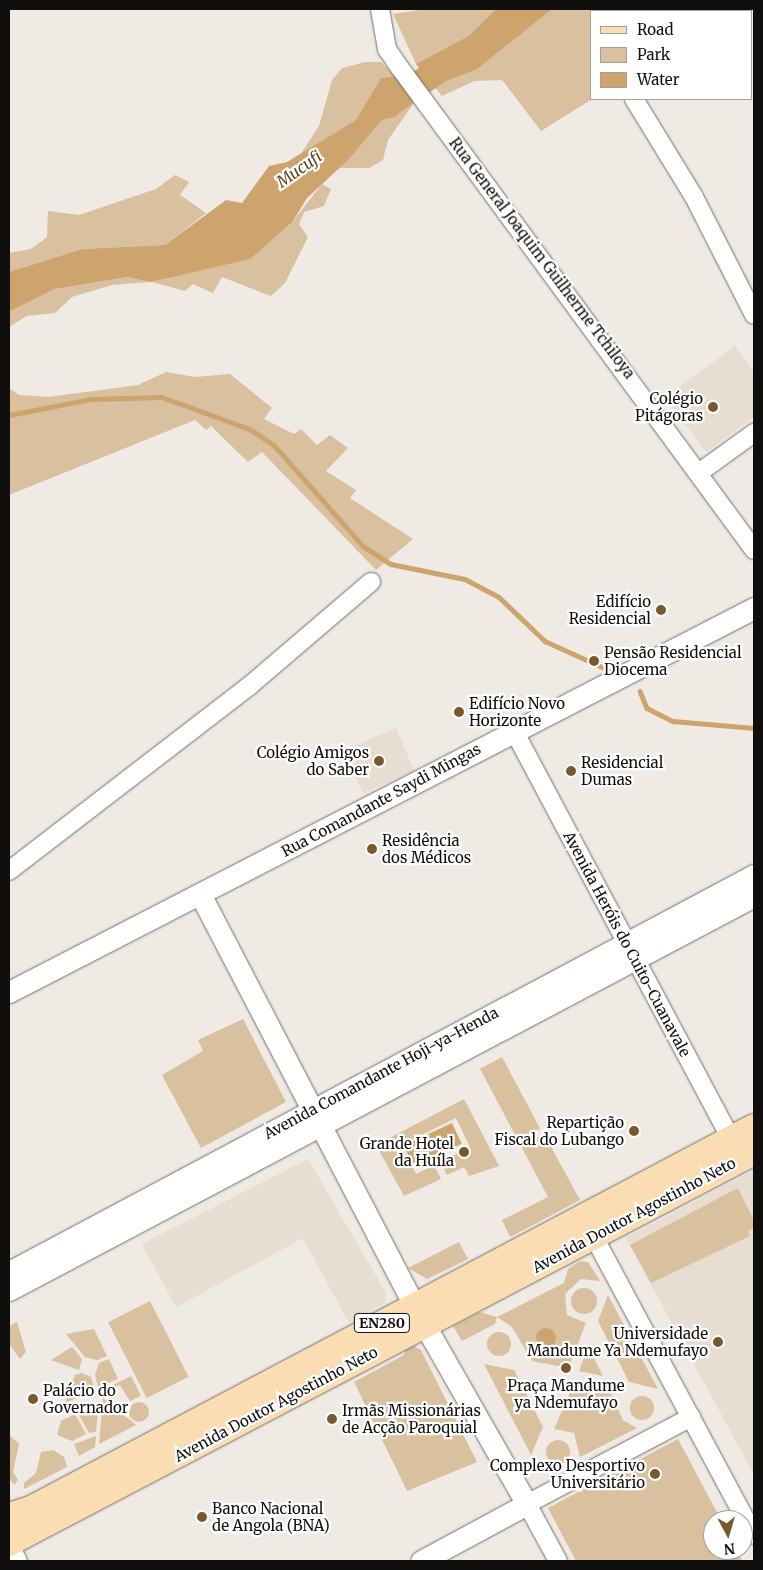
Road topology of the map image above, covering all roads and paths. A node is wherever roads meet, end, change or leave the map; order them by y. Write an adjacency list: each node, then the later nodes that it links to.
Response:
1 (380, 9): 5 (street, Rua General Joaquim Guilherme Tchiloya)
2 (635, 100): 3 (street)
3 (754, 315)
4 (754, 433): 5 (street)
5 (700, 472): 6 (street, Rua General Joaquim Guilherme Tchiloya)
6 (754, 550)
7 (371, 582): 10 (street)
8 (754, 608): 9 (street, Rua Comandante Saydi Mingas)
9 (513, 730): 12 (street, Rua Comandante Saydi Mingas); 14 (street, Avenida Heróis do Cuito-Cuanavale)
10 (9, 871)
11 (754, 875): 14 (street, Avenida Comandante Hoji-ya-Henda)
12 (201, 896): 15 (street, Rua Comandante Saydi Mingas); 16 (street)
13 (754, 896): 14 (street, Avenida Comandante Hoji-ya-Henda)
14 (631, 952): 16 (street, Avenida Comandante Hoji-ya-Henda); 18 (street, Avenida Heróis do Cuito-Cuanavale)
15 (9, 992)
16 (317, 1118): 20 (street, Avenida Comandante Hoji-ya-Henda); 21 (street, Avenida Comandante Hoji-ya-Henda); 22 (street)
17 (754, 1127): 18 (main road, Avenida Doutor Agostinho Neto / EN280)
18 (742, 1150): 19 (main road, Avenida Doutor Agostinho Neto / EN280); 22 (main road, Avenida Doutor Agostinho Neto / EN280)
19 (594, 1237): 22 (main road, Avenida Doutor Agostinho Neto / EN280); 23 (street)
20 (9, 1272)
21 (9, 1290)
22 (420, 1316): 24 (street); 25 (main road, Avenida Doutor Agostinho Neto / EN280); 27 (main road, Avenida Doutor Agostinho Neto / EN280)
23 (691, 1417): 24 (street); 26 (street)
24 (527, 1504): 30 (street); 31 (street)
25 (9, 1516)
26 (754, 1534)
27 (9, 1543)
28 (9, 1548): 29 (street)
29 (16, 1561)
30 (421, 1561)
31 (558, 1561)

